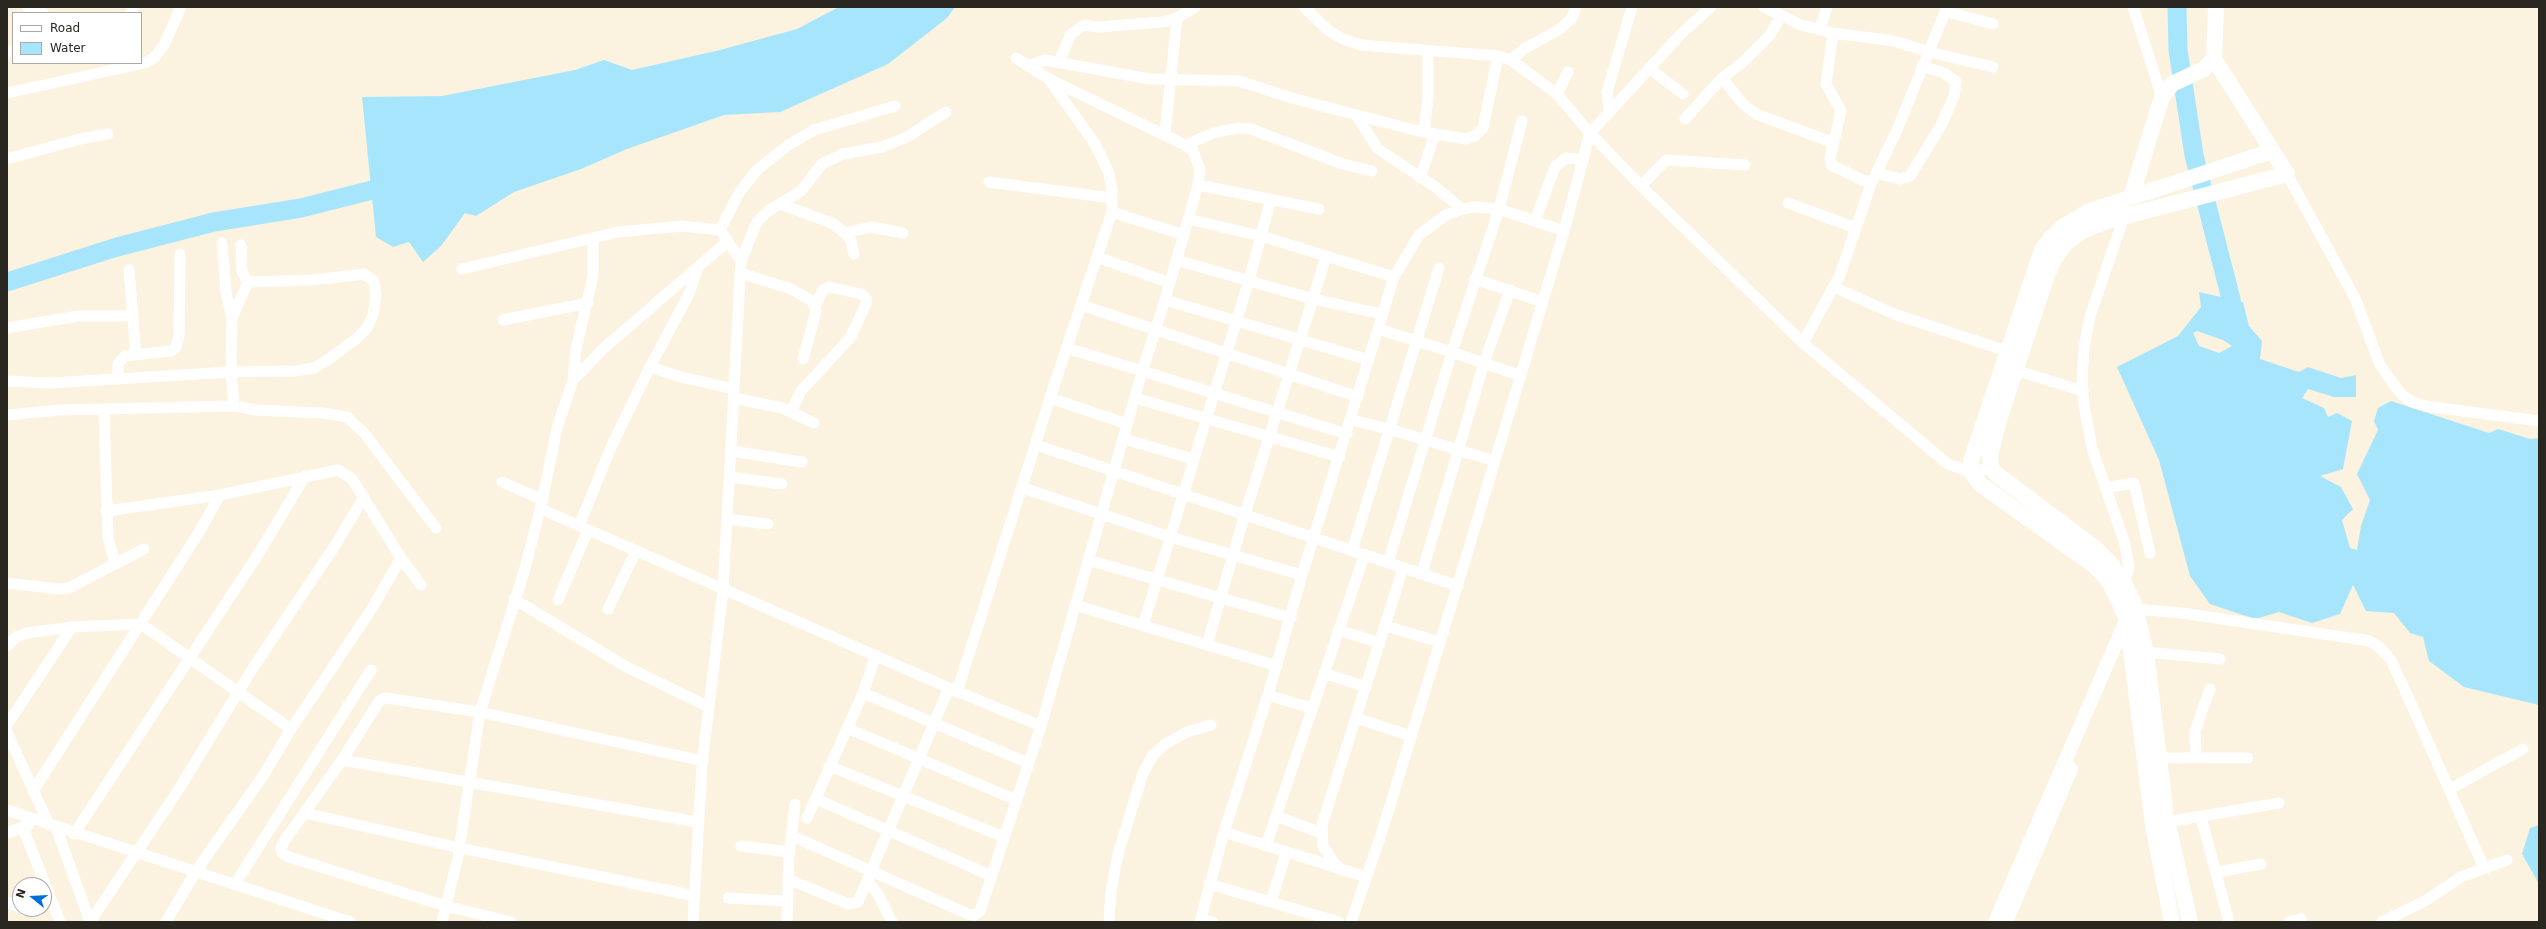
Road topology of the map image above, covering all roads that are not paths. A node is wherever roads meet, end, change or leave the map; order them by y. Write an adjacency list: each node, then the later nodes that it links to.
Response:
1 (28, 7): 13 (street)
2 (181, 7): 26 (street)
3 (1195, 7): 15 (street)
4 (1304, 7): 19 (street)
5 (1576, 7): 23 (street)
6 (1632, 7): 41 (street)
7 (1711, 7): 31 (street)
8 (1764, 7): 14 (street)
9 (1827, 7): 17 (street)
10 (2133, 7): 39 (street)
11 (2216, 7): 27 (main road)
12 (1946, 9): 16 (street); 20 (street)
13 (40, 12)
14 (1781, 16): 17 (street); 33 (street)
15 (1177, 18): 24 (street); 35 (street)
16 (1993, 24)
17 (1820, 29): 18 (street)
18 (1833, 33): 20 (street); 51 (street)
19 (1428, 51): 21 (street); 46 (street)
20 (1929, 52): 29 (street); 30 (street)
21 (1498, 56): 23 (street); 50 (street)
22 (1016, 58): 28 (street)
23 (1511, 60): 37 (street)
24 (1059, 62): 28 (street); 35 (street)
25 (140, 64): 36 (street)
26 (142, 64)
27 (2209, 64): 39 (main road); 53 (main road)
28 (1028, 66): 34 (street)
29 (1922, 66): 58 (street); 58 (street)
30 (1993, 67)
31 (1649, 68): 38 (street); 41 (street)
32 (1568, 72): 37 (street)
33 (1722, 78): 44 (street); 51 (street)
34 (1049, 79): 49 (street); 66 (street)
35 (1173, 79): 43 (street); 49 (street)
36 (7, 93)
37 (1557, 94): 47 (street)
38 (1682, 94)
39 (2162, 97): 65 (main road)
40 (895, 106): 78 (street)
41 (1610, 110): 47 (street)
42 (946, 112): 69 (street)
43 (1356, 115): 46 (street); 60 (street)
44 (1685, 119)
45 (1522, 121): 72 (street)
46 (1424, 132): 50 (street)
47 (1590, 133): 55 (street); 64 (street)
48 (108, 134): 54 (street)
49 (1165, 134): 52 (street)
50 (1435, 134): 60 (street)
51 (1834, 143): 62 (street)
52 (1185, 145): 57 (street); 63 (street)
53 (2272, 151): 59 (main road); 65 (main road)
54 (7, 159)
55 (1583, 160): 76 (street); 79 (street)
56 (1745, 165): 64 (street)
57 (1372, 171)
58 (1876, 174): 62 (street)
59 (2287, 174): 74 (main road); 153 (street)
60 (1420, 178): 71 (street)
61 (989, 182): 66 (street)
62 (1871, 184): 77 (street)
63 (1198, 185): 67 (street); 75 (street)
64 (1641, 186): 122 (street)
65 (2131, 197): 74 (street); 124 (main road)
66 (1112, 198): 73 (street)
67 (1271, 200): 70 (street); 83 (street)
68 (1788, 203): 77 (street)
69 (780, 204): 80 (street); 93 (street)
70 (1319, 209)
71 (1462, 209): 72 (street); 99 (street)
72 (1499, 209): 76 (street); 100 (street)
73 (1112, 212): 82 (street); 90 (street)
74 (2124, 216): 132 (main road); 140 (street)
75 (1188, 219): 82 (street); 83 (street)
76 (1535, 222): 79 (street)
77 (1856, 228): 104 (street)
78 (720, 230): 84 (street); 85 (street)
79 (1564, 231): 108 (street)
80 (845, 233): 81 (street); 89 (street)
81 (903, 233)
82 (1184, 235): 92 (street)
83 (1261, 236): 91 (street); 101 (street)
84 (593, 238): 96 (street); 109 (street)
85 (726, 242): 93 (street); 94 (street)
86 (222, 243): 114 (street)
87 (241, 245): 102 (street)
88 (180, 254): 127 (street)
89 (854, 254)
90 (1097, 257): 103 (street); 110 (street)
91 (1326, 257): 99 (street); 106 (street)
92 (1176, 260): 101 (street); 103 (street)
93 (741, 261): 98 (street)
94 (698, 267): 131 (street); 138 (street)
95 (1439, 268): 121 (street)
96 (462, 269)
97 (129, 270): 113 (street)
98 (740, 273): 111 (street); 142 (street)
99 (1394, 277): 112 (street)
100 (1475, 279): 105 (street); 125 (street)
101 (1249, 280): 106 (street); 116 (street)
102 (248, 282): 114 (street); 133 (street)
103 (1170, 283): 107 (street)
104 (1834, 286): 122 (street); 124 (street)
105 (1510, 290): 108 (street); 130 (street)
106 (1313, 299): 112 (street); 120 (street)
107 (1165, 300): 116 (street); 118 (street)
108 (1543, 302): 136 (street)
109 (588, 303): 115 (street); 138 (street)
110 (1081, 305): 118 (street); 123 (street)
111 (815, 306): 128 (street); 148 (street)
112 (1382, 314): 119 (street)
113 (132, 316): 117 (street); 127 (street)
114 (232, 318): 133 (street)
115 (503, 320)
116 (1236, 320): 120 (street); 126 (street)
117 (7, 328)
118 (1156, 328): 126 (street); 134 (street)
119 (1378, 329): 121 (street); 129 (street)
120 (1300, 340): 129 (street); 135 (street)
121 (1417, 342): 125 (street); 156 (street)
122 (1804, 343): 170 (street)
123 (1067, 348): 134 (street); 144 (street)
124 (2007, 351): 170 (main road)
125 (1452, 352): 130 (street); 160 (street)
126 (1226, 354): 135 (street); 141 (street)
127 (136, 355): 137 (street)
128 (802, 359)
129 (1369, 360): 143 (street)
130 (1484, 363): 136 (street); 163 (street)
131 (650, 367): 142 (street); 187 (street)
132 (2015, 370): 140 (street); 168 (main road)
133 (231, 372): 137 (street); 146 (street)
134 (1142, 372): 141 (street); 145 (street)
135 (1289, 374): 143 (street); 149 (street)
136 (1521, 376): 166 (street)
137 (118, 379): 139 (street)
138 (573, 380): 180 (street)
139 (7, 381)
140 (2083, 391): 176 (street)
141 (1214, 392): 149 (street); 151 (street)
142 (734, 394): 148 (street); 162 (street)
143 (1358, 397): 152 (street)
144 (1050, 398): 155 (street); 161 (street)
145 (1135, 398): 151 (street); 155 (street)
146 (234, 406): 147 (street); 186 (street)
147 (104, 409): 150 (street); 181 (street)
148 (791, 412): 154 (street)
149 (1277, 413): 157 (street); 158 (street)
150 (7, 415)
151 (1206, 420): 158 (street); 165 (street)
152 (1351, 420): 156 (street); 157 (street)
153 (2539, 421)
154 (814, 423)
155 (1127, 424): 159 (street)
156 (1389, 429): 160 (street); 191 (street)
157 (1347, 434): 164 (street)
158 (1270, 437): 164 (street); 183 (street)
159 (1124, 438): 165 (street); 169 (street)
160 (1426, 440): 163 (street); 199 (street)
161 (1036, 445): 169 (street); 175 (street)
162 (731, 451): 167 (street); 172 (street)
163 (1458, 451): 166 (street); 201 (street)
164 (1340, 457): 189 (street)
165 (1193, 459): 178 (street)
166 (1495, 461): 207 (street)
167 (802, 462)
168 (1991, 468): 170 (street); 205 (main road)
169 (1113, 472): 178 (street); 182 (street)
170 (1971, 472): 214 (main road)
171 (305, 476): 177 (street); 179 (street); 228 (street)
172 (730, 476): 174 (street); 184 (street)
173 (502, 482): 180 (street)
174 (782, 484)
175 (1023, 488): 182 (street); 235 (street)
176 (2105, 488): 193 (street); 205 (street)
177 (220, 495): 181 (street); 216 (street)
178 (1182, 495): 183 (street); 188 (street)
179 (364, 496): 196 (street); 236 (street)
180 (542, 504): 187 (street); 210 (street)
181 (106, 510): 198 (street)
182 (1102, 514): 188 (street); 197 (street)
183 (1245, 514): 189 (street); 195 (street)
184 (727, 519): 185 (street); 208 (street)
185 (768, 524)
186 (436, 528)
187 (584, 528): 192 (street); 211 (street)
188 (1170, 537): 195 (street); 203 (street)
189 (1315, 537): 191 (street); 202 (street)
190 (144, 549): 198 (street)
191 (1352, 551): 194 (street)
192 (636, 552): 208 (street); 213 (street)
193 (2150, 553)
194 (1364, 556): 199 (street); 220 (street)
195 (1234, 557): 202 (street); 209 (street)
196 (401, 558): 206 (street); 248 (street)
197 (1088, 560): 203 (street); 212 (street)
198 (115, 563): 204 (street)
199 (1388, 563): 200 (street)
200 (1403, 568): 201 (street); 218 (street)
201 (1422, 573): 207 (street)
202 (1302, 574): 215 (street)
203 (1157, 579): 209 (street); 217 (street)
204 (7, 583)
205 (2124, 583): 214 (main road)
206 (421, 585)
207 (1458, 586): 222 (street)
208 (723, 590): 227 (street); 239 (street)
209 (1221, 598): 215 (street); 224 (street)
210 (514, 599): 239 (street); 241 (street)
211 (558, 600)
212 (1075, 605): 217 (street); 246 (street)
213 (608, 609)
214 (2134, 612): 221 (main road); 226 (main road); 261 (street); 327 (street)
215 (1290, 618): 230 (street)
216 (140, 624): 219 (street); 228 (street); 262 (street)
217 (1143, 626): 224 (street)
218 (1385, 626): 222 (street); 223 (street)
219 (72, 627): 225 (street); 244 (street)
220 (1338, 630): 223 (street); 232 (street)
221 (2129, 635): 328 (street); 329 (main road)
222 (1440, 642): 250 (street)
223 (1380, 643): 233 (street)
224 (1207, 645): 230 (street)
225 (7, 646)
226 (2146, 652): 229 (street); 252 (main road)
227 (876, 655): 235 (street); 237 (street)
228 (190, 658): 236 (street); 283 (street)
229 (2220, 659)
230 (1277, 666): 238 (street)
231 (371, 670): 304 (street)
232 (1324, 673): 233 (street); 240 (street)
233 (1366, 687): 242 (street)
234 (2210, 689): 253 (street)
235 (953, 690): 243 (street); 246 (street)
236 (238, 693): 248 (street); 289 (street)
237 (863, 693): 243 (street); 247 (street)
238 (1268, 695): 240 (street); 280 (street)
239 (709, 707): 257 (street)
240 (1311, 708): 271 (street)
241 (480, 712): 255 (street); 257 (street); 260 (street)
242 (1356, 718): 250 (street); 282 (street)
243 (935, 722): 256 (street); 258 (street)
244 (7, 725)
245 (1211, 725): 323 (street)
246 (1040, 726): 258 (street)
247 (846, 728): 256 (street); 259 (street)
248 (291, 729): 295 (street)
249 (7, 732): 262 (street)
250 (1411, 736): 301 (street)
251 (2523, 749): 261 (street)
252 (2159, 758): 253 (street); 276 (main road)
253 (2196, 758): 254 (street)
254 (2248, 758)
255 (342, 760): 260 (street); 270 (street)
256 (919, 760): 263 (street); 266 (street)
257 (703, 761): 275 (street)
258 (1028, 763): 266 (street)
259 (829, 766): 263 (street); 265 (street)
260 (469, 783): 275 (street); 288 (street)
261 (2450, 789): 294 (street)
262 (33, 791): 277 (street)
263 (903, 797): 279 (street); 285 (street)
264 (7, 799): 269 (street)
265 (816, 799): 272 (street); 279 (street)
266 (1016, 800): 285 (street)
267 (2279, 803): 273 (street)
268 (795, 804): 284 (street)
269 (10, 811): 274 (street)
270 (305, 813): 288 (street); 310 (street)
271 (1276, 816): 282 (street); 287 (street)
272 (807, 818)
273 (2201, 818): 276 (street); 298 (street)
274 (37, 821): 277 (street); 278 (street)
275 (697, 822): 306 (street)
276 (2168, 822): 330 (main road)
277 (52, 826): 283 (street); 315 (street)
278 (23, 828): 281 (street); 300 (street)
279 (888, 831): 296 (street); 299 (street)
280 (1224, 832): 287 (street); 305 (street)
281 (7, 833)
282 (1321, 833): 297 (street)
283 (74, 834): 289 (street)
284 (792, 836): 290 (street); 296 (street)
285 (1004, 837): 299 (street)
286 (741, 846): 290 (street)
287 (1266, 846): 291 (street)
288 (460, 848): 306 (street); 310 (street)
289 (138, 851): 295 (street); 315 (street)
290 (790, 852): 302 (street)
291 (1286, 853): 297 (street); 309 (street)
292 (2507, 860): 294 (street)
293 (2261, 864): 298 (street)
294 (2484, 868): 333 (street)
295 (196, 871): 304 (street); 316 (street)
296 (873, 871): 299 (street); 303 (street)
297 (1344, 871): 301 (street)
298 (2216, 872): 331 (street)
299 (992, 876)
300 (37, 877)
301 (1366, 877): 326 (street)
302 (788, 879): 303 (street); 308 (street)
303 (868, 882): 322 (street)
304 (235, 884): 317 (street)
305 (1209, 884): 309 (street); 313 (street)
306 (694, 896): 320 (street)
307 (728, 898): 308 (street)
308 (787, 901): 321 (street)
309 (1271, 902): 325 (street)
310 (446, 906): 318 (street); 319 (street)
311 (52, 913): 314 (street)
312 (2301, 919): 332 (street)
313 (1200, 920): 324 (street)
314 (60, 922)
315 (90, 922)
316 (166, 922)
317 (350, 922)
318 (442, 922)
319 (511, 922)
320 (693, 922)
321 (786, 922)
322 (892, 922)
323 (1109, 922)
324 (1213, 922)
325 (1339, 922)
326 (1351, 922)
327 (1995, 922)
328 (2006, 922)
329 (2172, 922)
330 (2190, 922)
331 (2229, 922)
332 (2289, 922)
333 (2382, 922)

